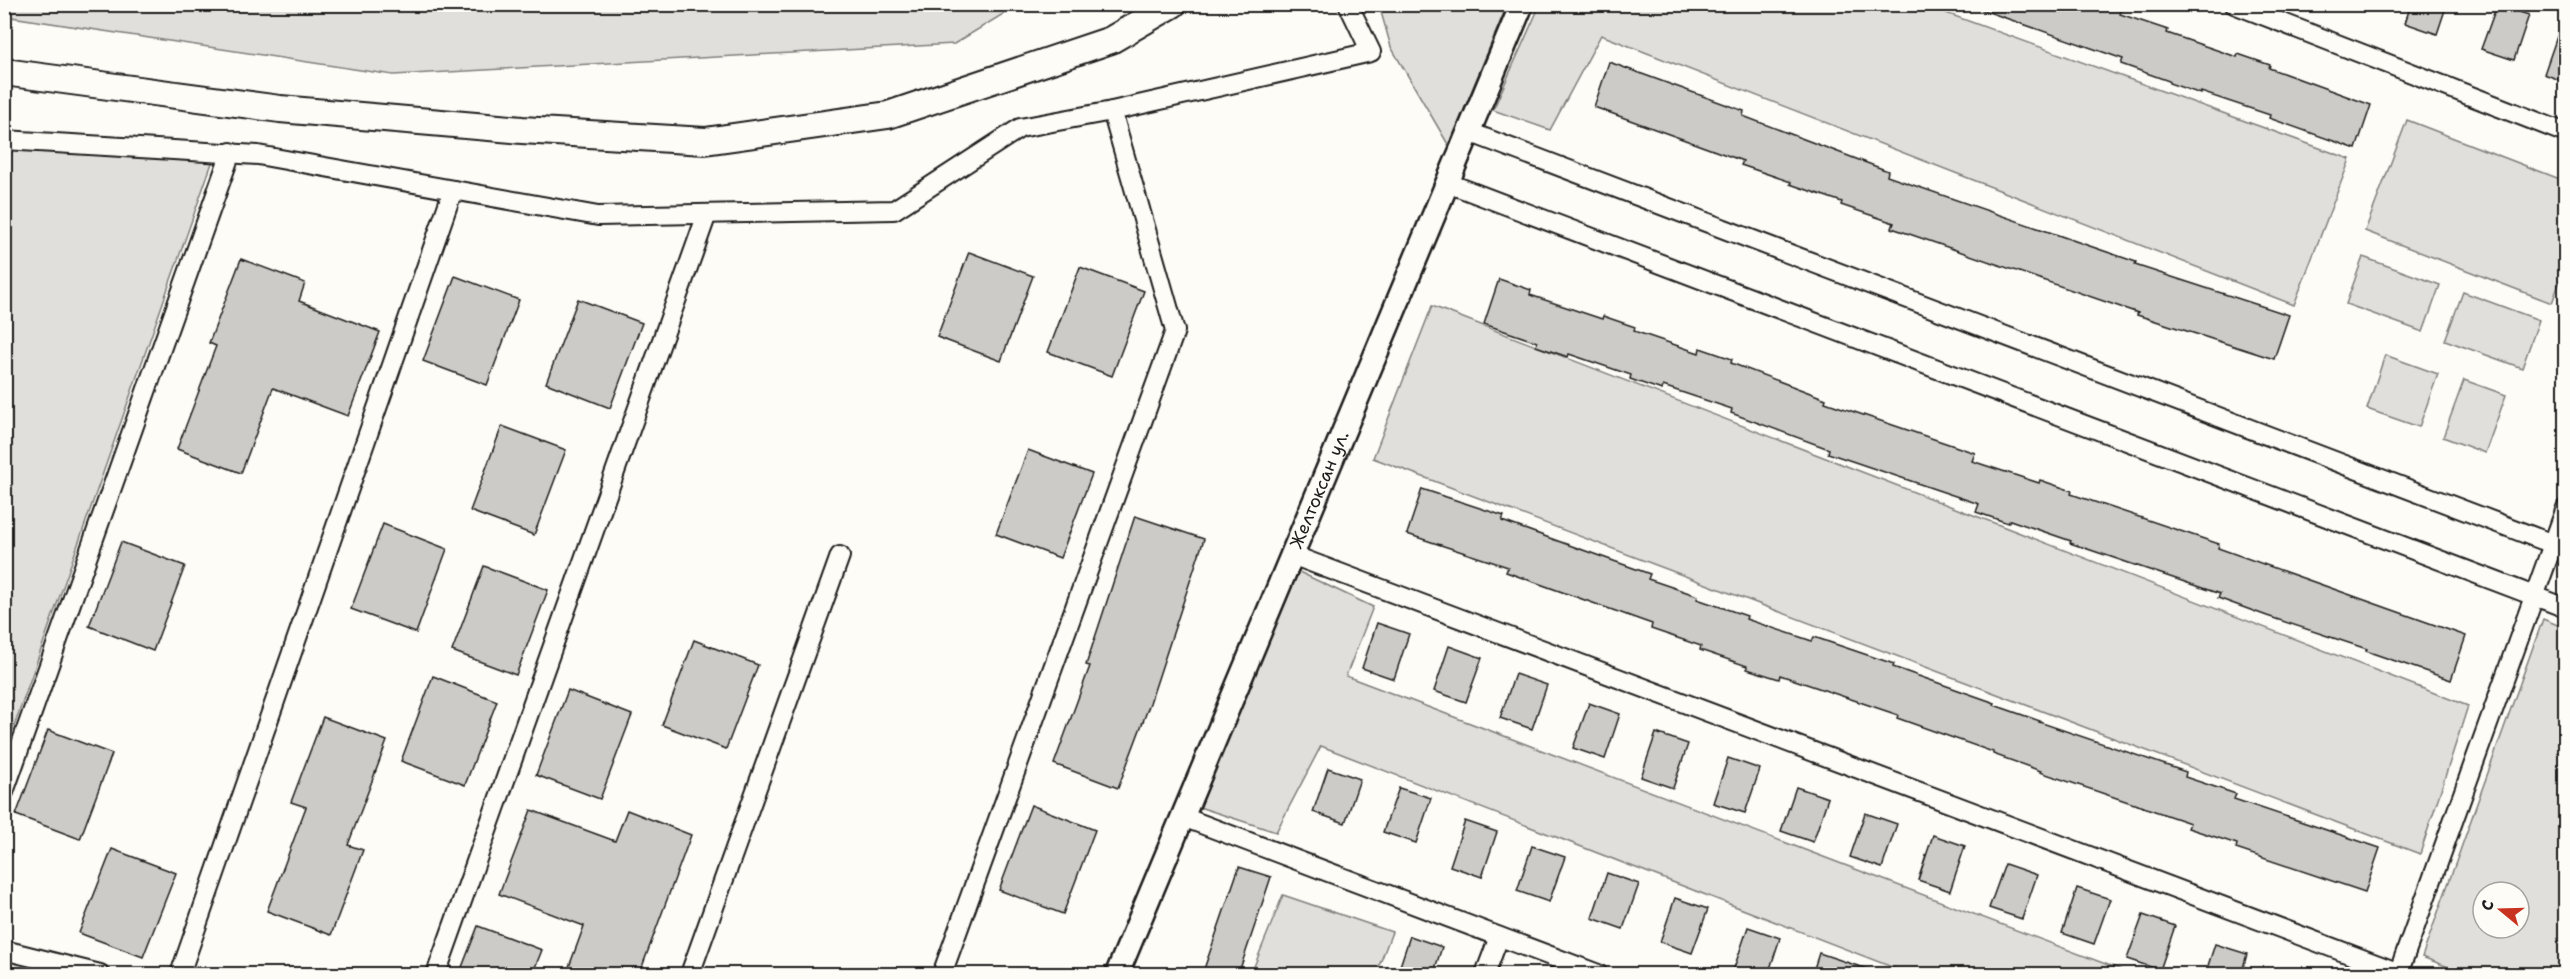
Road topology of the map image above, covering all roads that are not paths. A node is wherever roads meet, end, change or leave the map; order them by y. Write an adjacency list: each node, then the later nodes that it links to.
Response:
1 (1173, 4): 5 (main road)
2 (1348, 4): 6 (street)
3 (1522, 4): 7 (street, Желтоксан ул.)
4 (2234, 4): 8 (street)
5 (4, 72)
6 (1112, 111): 13 (street); 29 (street)
7 (1469, 132): 11 (street, Желтоксан ул.); 15 (street)
8 (2565, 133)
9 (4, 140): 10 (street)
10 (231, 152): 12 (street); 20 (street)
11 (1448, 183): 16 (street, Желтоксан ул.); 18 (street)
12 (453, 190): 13 (street); 26 (street)
13 (707, 214): 27 (street)
14 (2565, 508): 15 (street)
15 (2559, 546): 18 (street)
16 (1292, 555): 21 (street, Желтоксан ул.); 24 (street)
17 (840, 556): 28 (street)
18 (2534, 596): 19 (street); 24 (street)
19 (2565, 608)
20 (4, 792)
21 (1183, 817): 22 (street); 30 (street, Желтоксан ул.)
22 (1499, 937): 31 (street); 32 (street)
23 (4, 951): 25 (street)
24 (2399, 974)
25 (100, 975)
26 (180, 975)
27 (436, 975)
28 (690, 975)
29 (942, 975)
30 (1116, 975)
31 (1485, 975)
32 (1598, 975)

